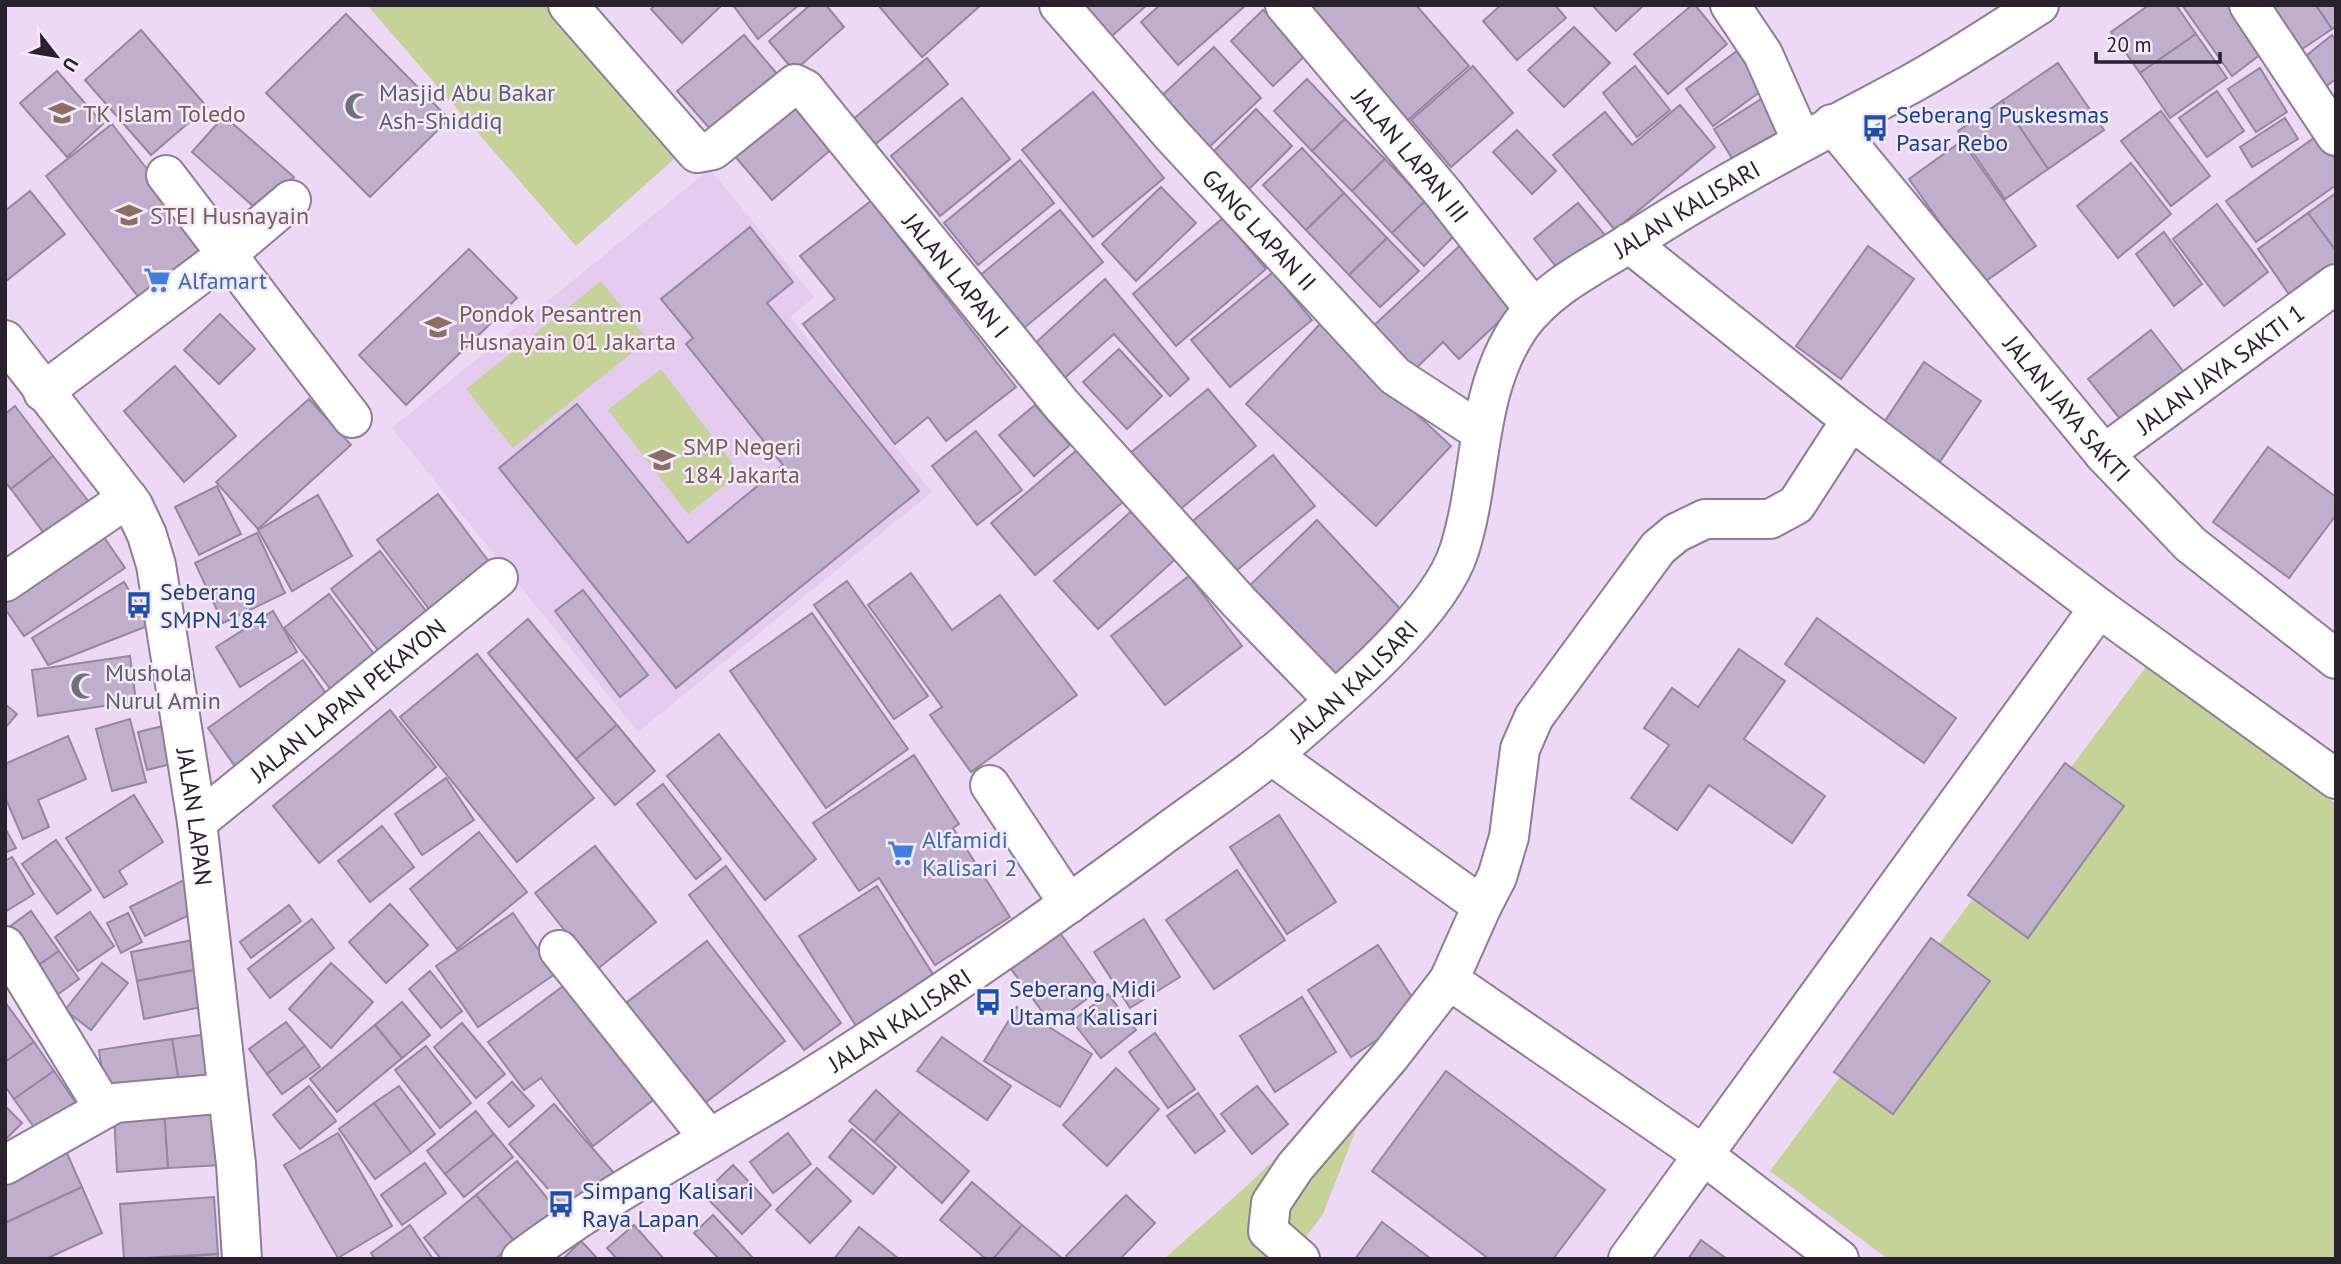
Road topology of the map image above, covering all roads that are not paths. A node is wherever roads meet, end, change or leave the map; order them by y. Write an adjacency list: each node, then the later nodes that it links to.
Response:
1 (568, 5): 26 (street, JALAN LAPAN I)
2 (1059, 5): 19 (street, GANG LAPAN II)
3 (1285, 5): 14 (street, JALAN LAPAN III)
4 (1730, 5): 7 (street, JALAN JAYA SAKTI)
5 (2039, 5): 7 (street, JALAN KALISARI)
6 (2249, 5): 8 (street)
7 (1817, 133): 11 (street, JALAN KALISARI); 20 (street, JALAN JAYA SAKTI)
8 (2336, 136)
9 (166, 175): 12 (street)
10 (291, 200): 12 (street)
11 (1629, 243): 14 (street, JALAN KALISARI); 18 (street)
12 (226, 255): 16 (street); 17 (street)
13 (2336, 284): 20 (street, JALAN JAYA SAKTI 1)
14 (1534, 309): 19 (street, JALAN KALISARI)
15 (5, 340): 16 (street, JALAN LAPAN)
16 (43, 392): 21 (street, JALAN LAPAN)
17 (352, 418)
18 (1851, 420): 24 (street); 32 (street)
19 (1481, 432): 26 (street, JALAN KALISARI)
20 (2104, 453): 25 (street, JALAN JAYA SAKTI)
21 (128, 498): 23 (street); 30 (street, JALAN LAPAN)
22 (498, 578): 30 (street, JALAN LAPAN PEKAYON)
23 (5, 582)
24 (2099, 608): 28 (street); 39 (street)
25 (2336, 659)
26 (1334, 700): 27 (street, JALAN KALISARI)
27 (1271, 755): 31 (street, JALAN KALISARI); 32 (street)
28 (2336, 779)
29 (990, 785): 31 (street)
30 (197, 822): 36 (street, JALAN LAPAN)
31 (1069, 904): 38 (street, JALAN KALISARI)
32 (1482, 906): 35 (street)
33 (5, 946): 37 (street)
34 (559, 950): 38 (street)
35 (1450, 980): 39 (street); 43 (street)
36 (227, 1093): 37 (street); 41 (street, JALAN LAPAN)
37 (103, 1107): 40 (street)
38 (708, 1137): 42 (street, JALAN KALISARI)
39 (1702, 1154): 44 (street); 45 (street)
40 (5, 1165)
41 (242, 1259)
42 (521, 1259)
43 (1300, 1259)
44 (1628, 1259)
45 (1839, 1259)

